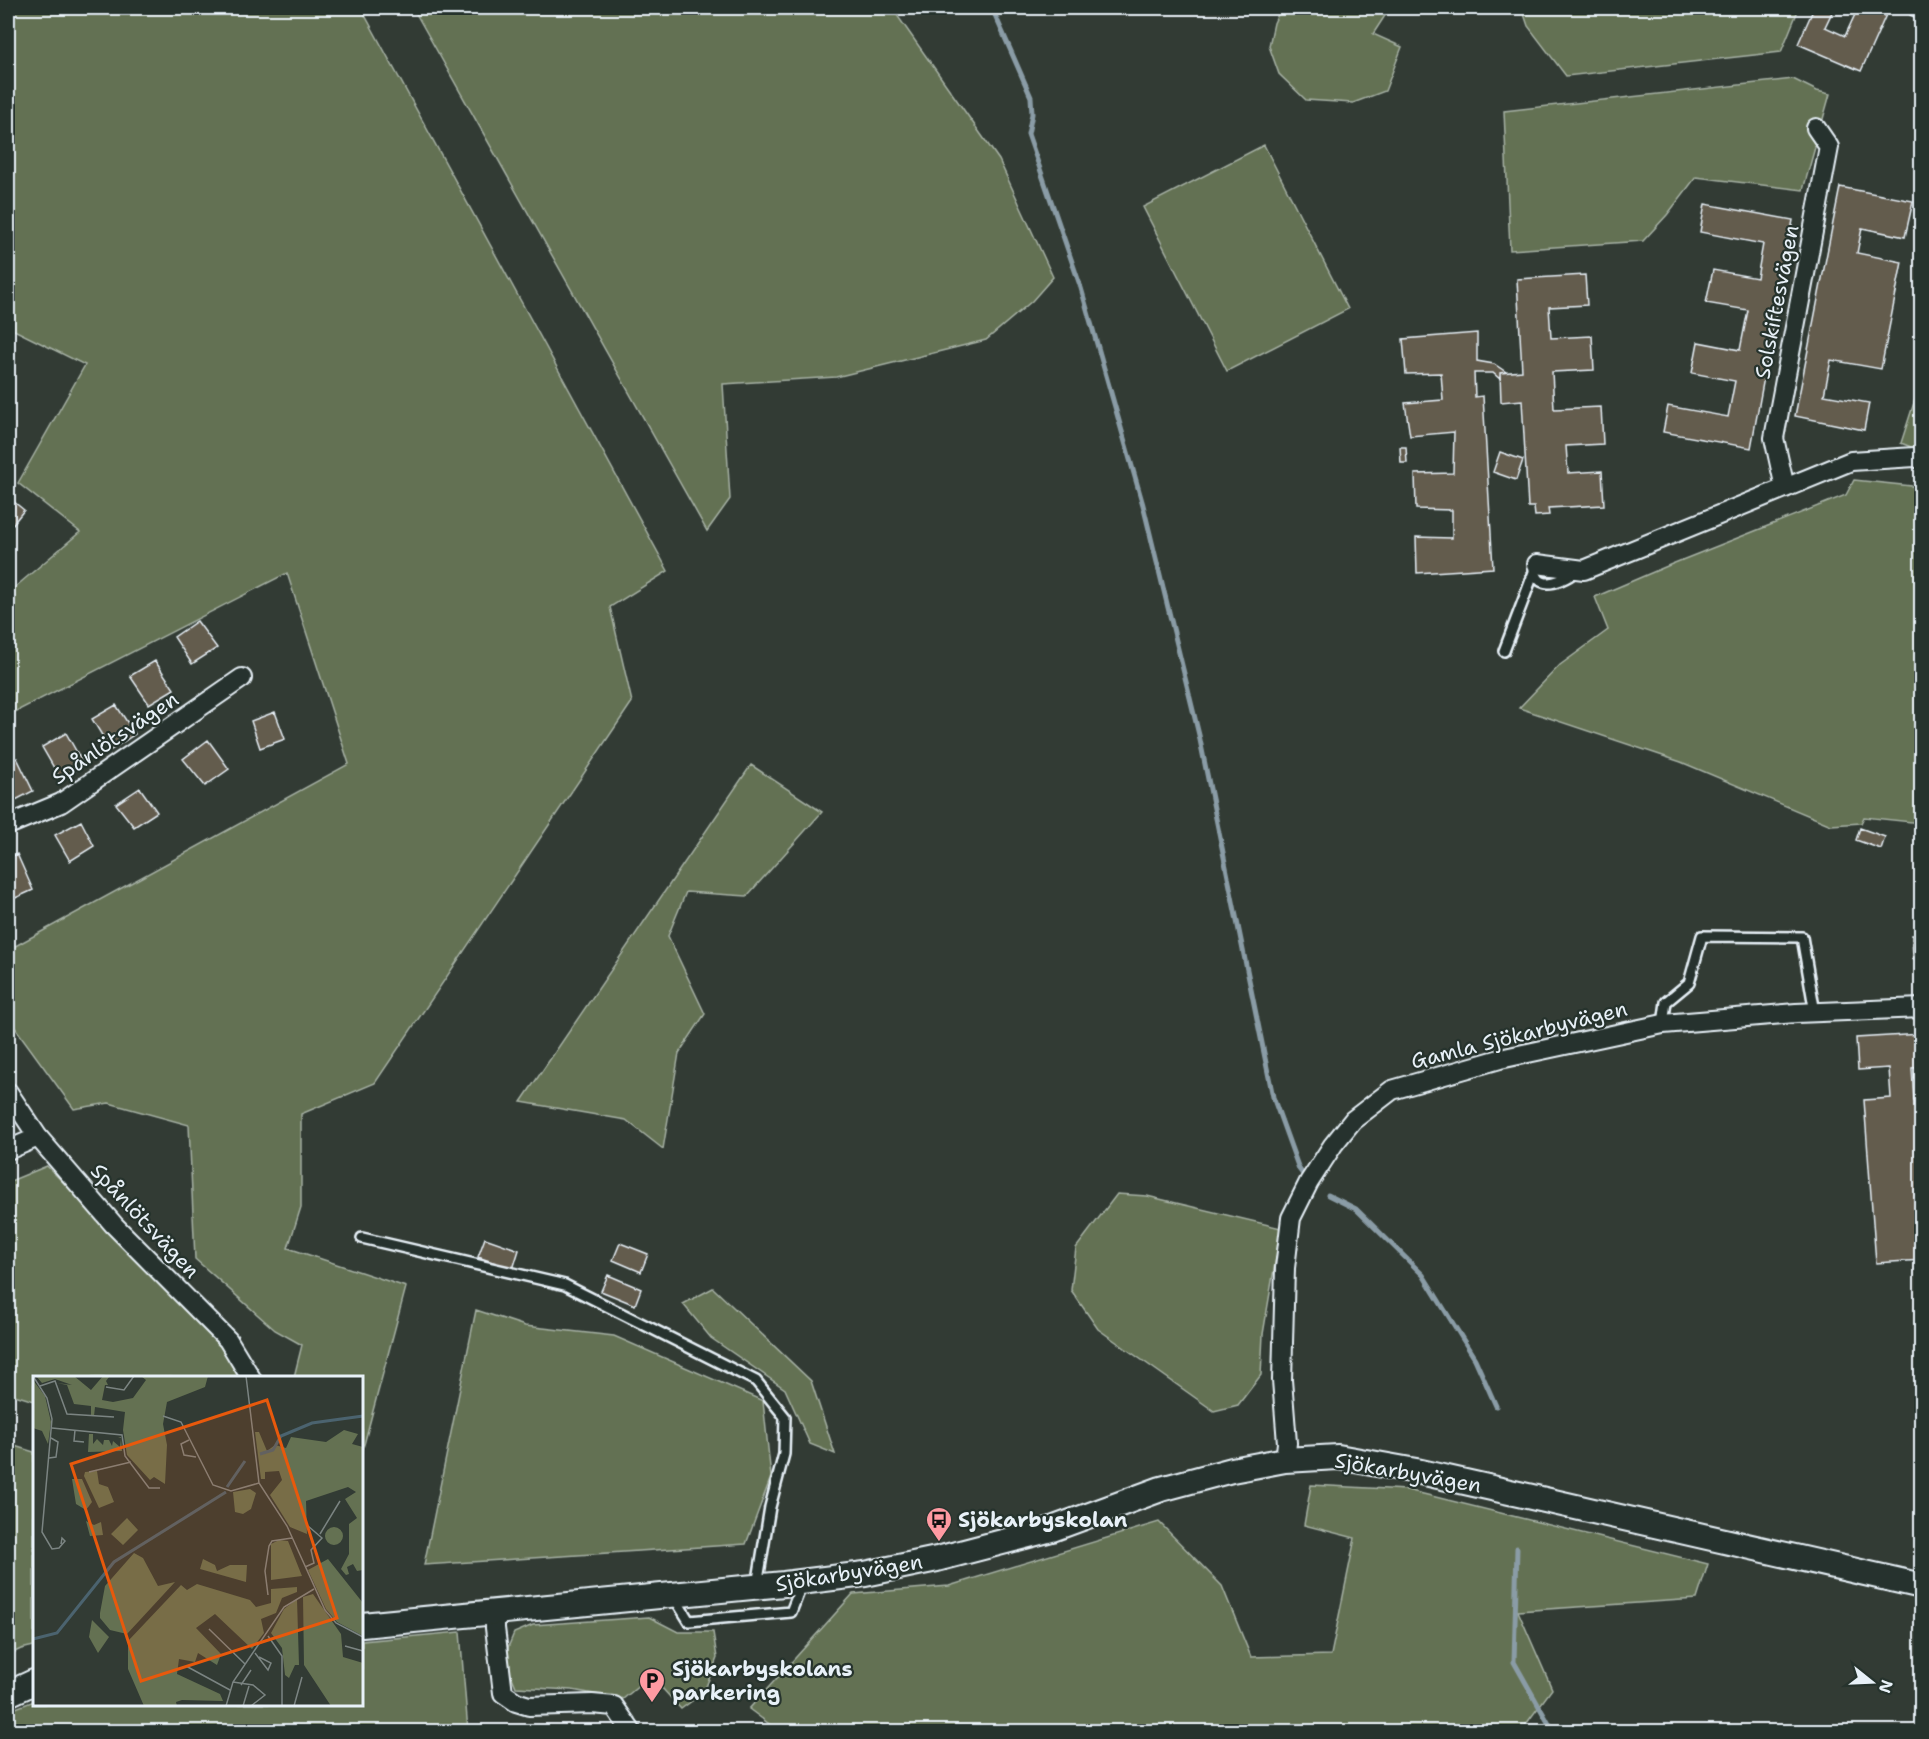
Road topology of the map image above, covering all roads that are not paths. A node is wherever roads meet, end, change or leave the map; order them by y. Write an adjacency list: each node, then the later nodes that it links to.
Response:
1 (1816, 128): 3 (street, Solskiftesvägen)
2 (1922, 459): 3 (street)
3 (1785, 488): 4 (street)
4 (1536, 567): 5 (lane)
5 (1504, 651)
6 (242, 678): 7 (street, Spånlötsvägen)
7 (8, 825)
8 (1922, 1008): 9 (street, Gamla Sjökarbyvägen)
9 (1815, 1013): 10 (street, Gamla Sjökarbyvägen); 10 (lane)
10 (1663, 1024): 16 (street, Gamla Sjökarbyvägen)
11 (8, 1092): 12 (street, Spånlötsvägen)
12 (38, 1137): 13 (street); 15 (street, Spånlötsvägen)
13 (8, 1150)
14 (362, 1238): 18 (lane)
15 (250, 1376)
16 (1285, 1460): 17 (street, Sjökarbyvägen); 19 (street, Sjökarbyvägen)
17 (803, 1582): 18 (street, Sjökarbyvägen); 20 (lane)
18 (757, 1586): 20 (street, Sjökarbyvägen)
19 (1922, 1587)
20 (672, 1595): 21 (street, Sjökarbyvägen)
21 (495, 1612): 22 (street, Sjökarbyvägen); 25 (street)
22 (363, 1625)
23 (33, 1682): 24 (street)
24 (8, 1694)
25 (632, 1731)

